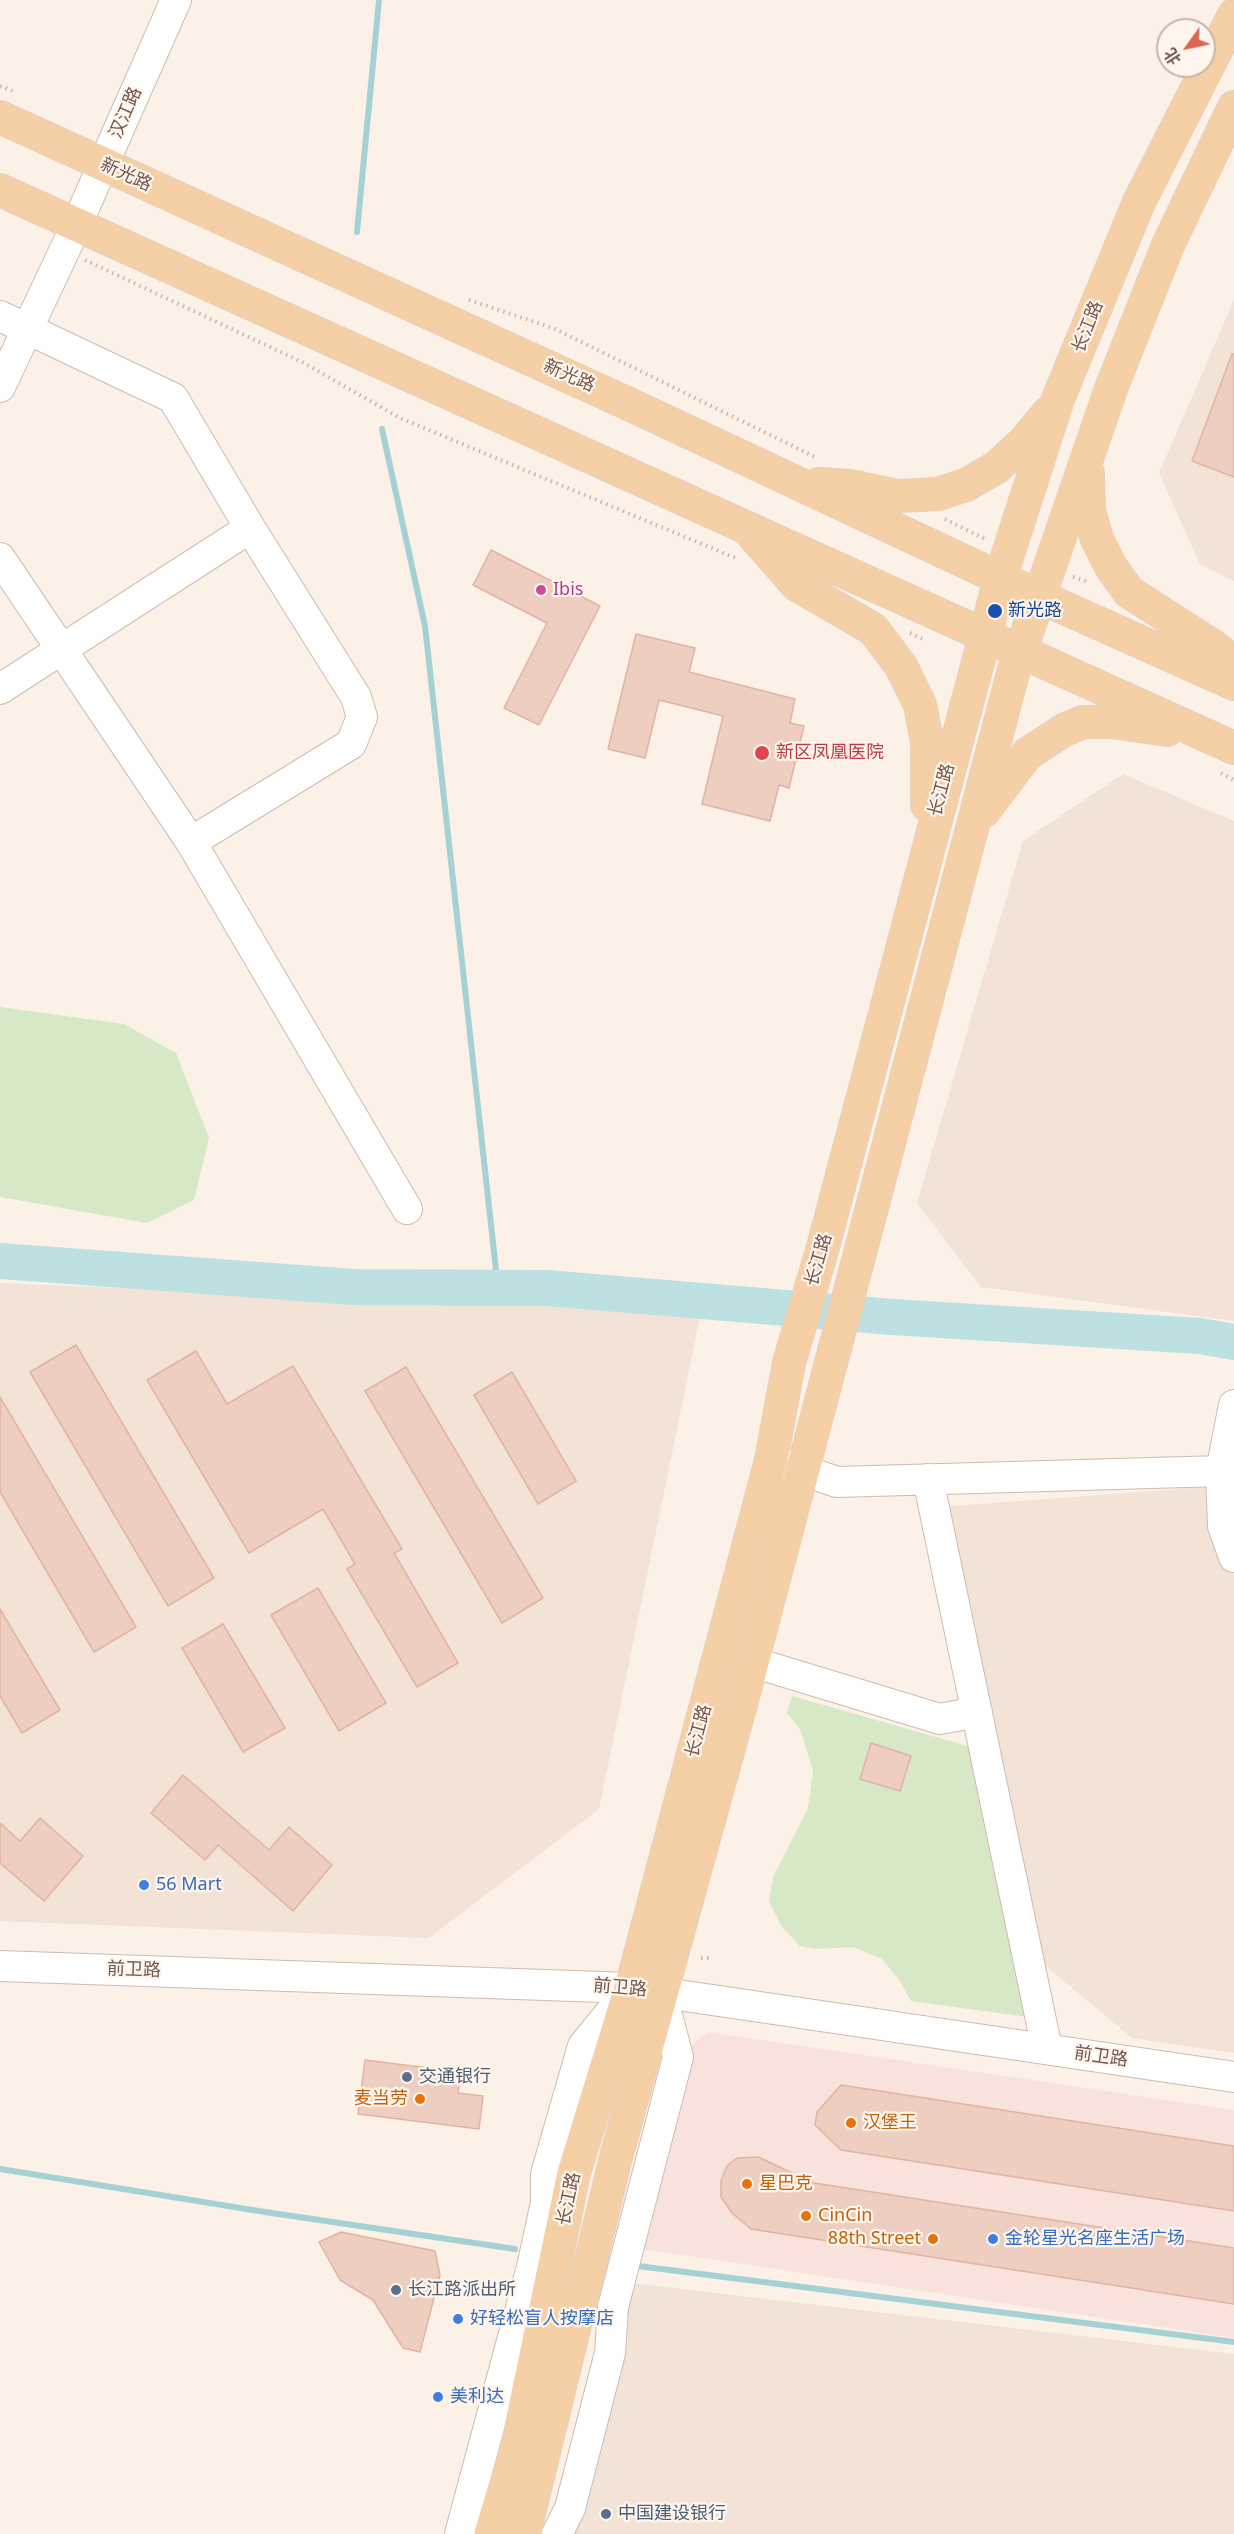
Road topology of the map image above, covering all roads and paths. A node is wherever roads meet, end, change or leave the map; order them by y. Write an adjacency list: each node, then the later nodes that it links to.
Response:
1 (176, 0): 6 (street, 汉江路)
2 (1234, 15): 13 (main road, 长江路)
3 (0, 86): 4 (path)
4 (10, 106): 6 (main road, 新光路)
5 (1234, 107): 14 (main road, 长江路)
6 (103, 164): 8 (street, 汉江路); 16 (main road, 新光路)
7 (0, 190): 8 (main road)
8 (70, 238): 11 (street, 汉江路); 18 (main road); 21 (path)
9 (459, 297): 15 (path, 新光路)
10 (0, 316): 11 (street)
11 (27, 329): 12 (street, 汉江路); 19 (street)
12 (0, 387)
13 (1058, 399): 16 (main road); 22 (main road, 长江路)
14 (1087, 458): 23 (main road, 长江路); 24 (main road)
15 (825, 462)
16 (795, 482): 22 (main road, 新光路)
17 (938, 516): 22 (path)
18 (746, 527): 26 (main road); 36 (main road)
19 (250, 528): 28 (street); 38 (street)
20 (0, 558): 28 (street)
21 (745, 562)
22 (1005, 565): 23 (main road, 新光路); 26 (main road, 长江路)
23 (1042, 584): 24 (path); 29 (main road, 长江路); 31 (main road, 新光路)
24 (1130, 592): 30 (main road)
25 (905, 631): 27 (path)
26 (983, 635): 29 (main road); 36 (main road, 长江路)
27 (927, 640)
28 (61, 650): 32 (street); 38 (street)
29 (1019, 651): 33 (main road); 37 (main road, 长江路)
30 (1234, 663)
31 (1234, 684)
32 (0, 689)
33 (1202, 734): 34 (main road); 37 (main road)
34 (1225, 759): 35 (path)
35 (1234, 780)
36 (930, 836): 41 (main road, 长江路)
37 (967, 841): 42 (main road, 长江路)
38 (191, 842): 39 (street)
39 (407, 1209)
40 (1234, 1405): 43 (street)
41 (771, 1460): 42 (street); 51 (main road, 长江路)
42 (802, 1470): 44 (street); 46 (main road, 长江路)
43 (1221, 1471): 44 (street); 45 (street)
44 (928, 1479): 47 (street)
45 (1234, 1557)
46 (752, 1662): 47 (street); 51 (main road, 长江路)
47 (977, 1712): 52 (street)
48 (701, 1958): 49 (path)
49 (713, 1958)
50 (0, 1966): 51 (street, 前卫路)
51 (646, 1990): 52 (street, 前卫路); 54 (street); 55 (main road, 长江路); 56 (main road, 长江路); 57 (street)
52 (1047, 2049): 53 (street, 前卫路)
53 (1234, 2077)
54 (460, 2534)
55 (491, 2534)
56 (524, 2534)
57 (556, 2534)

